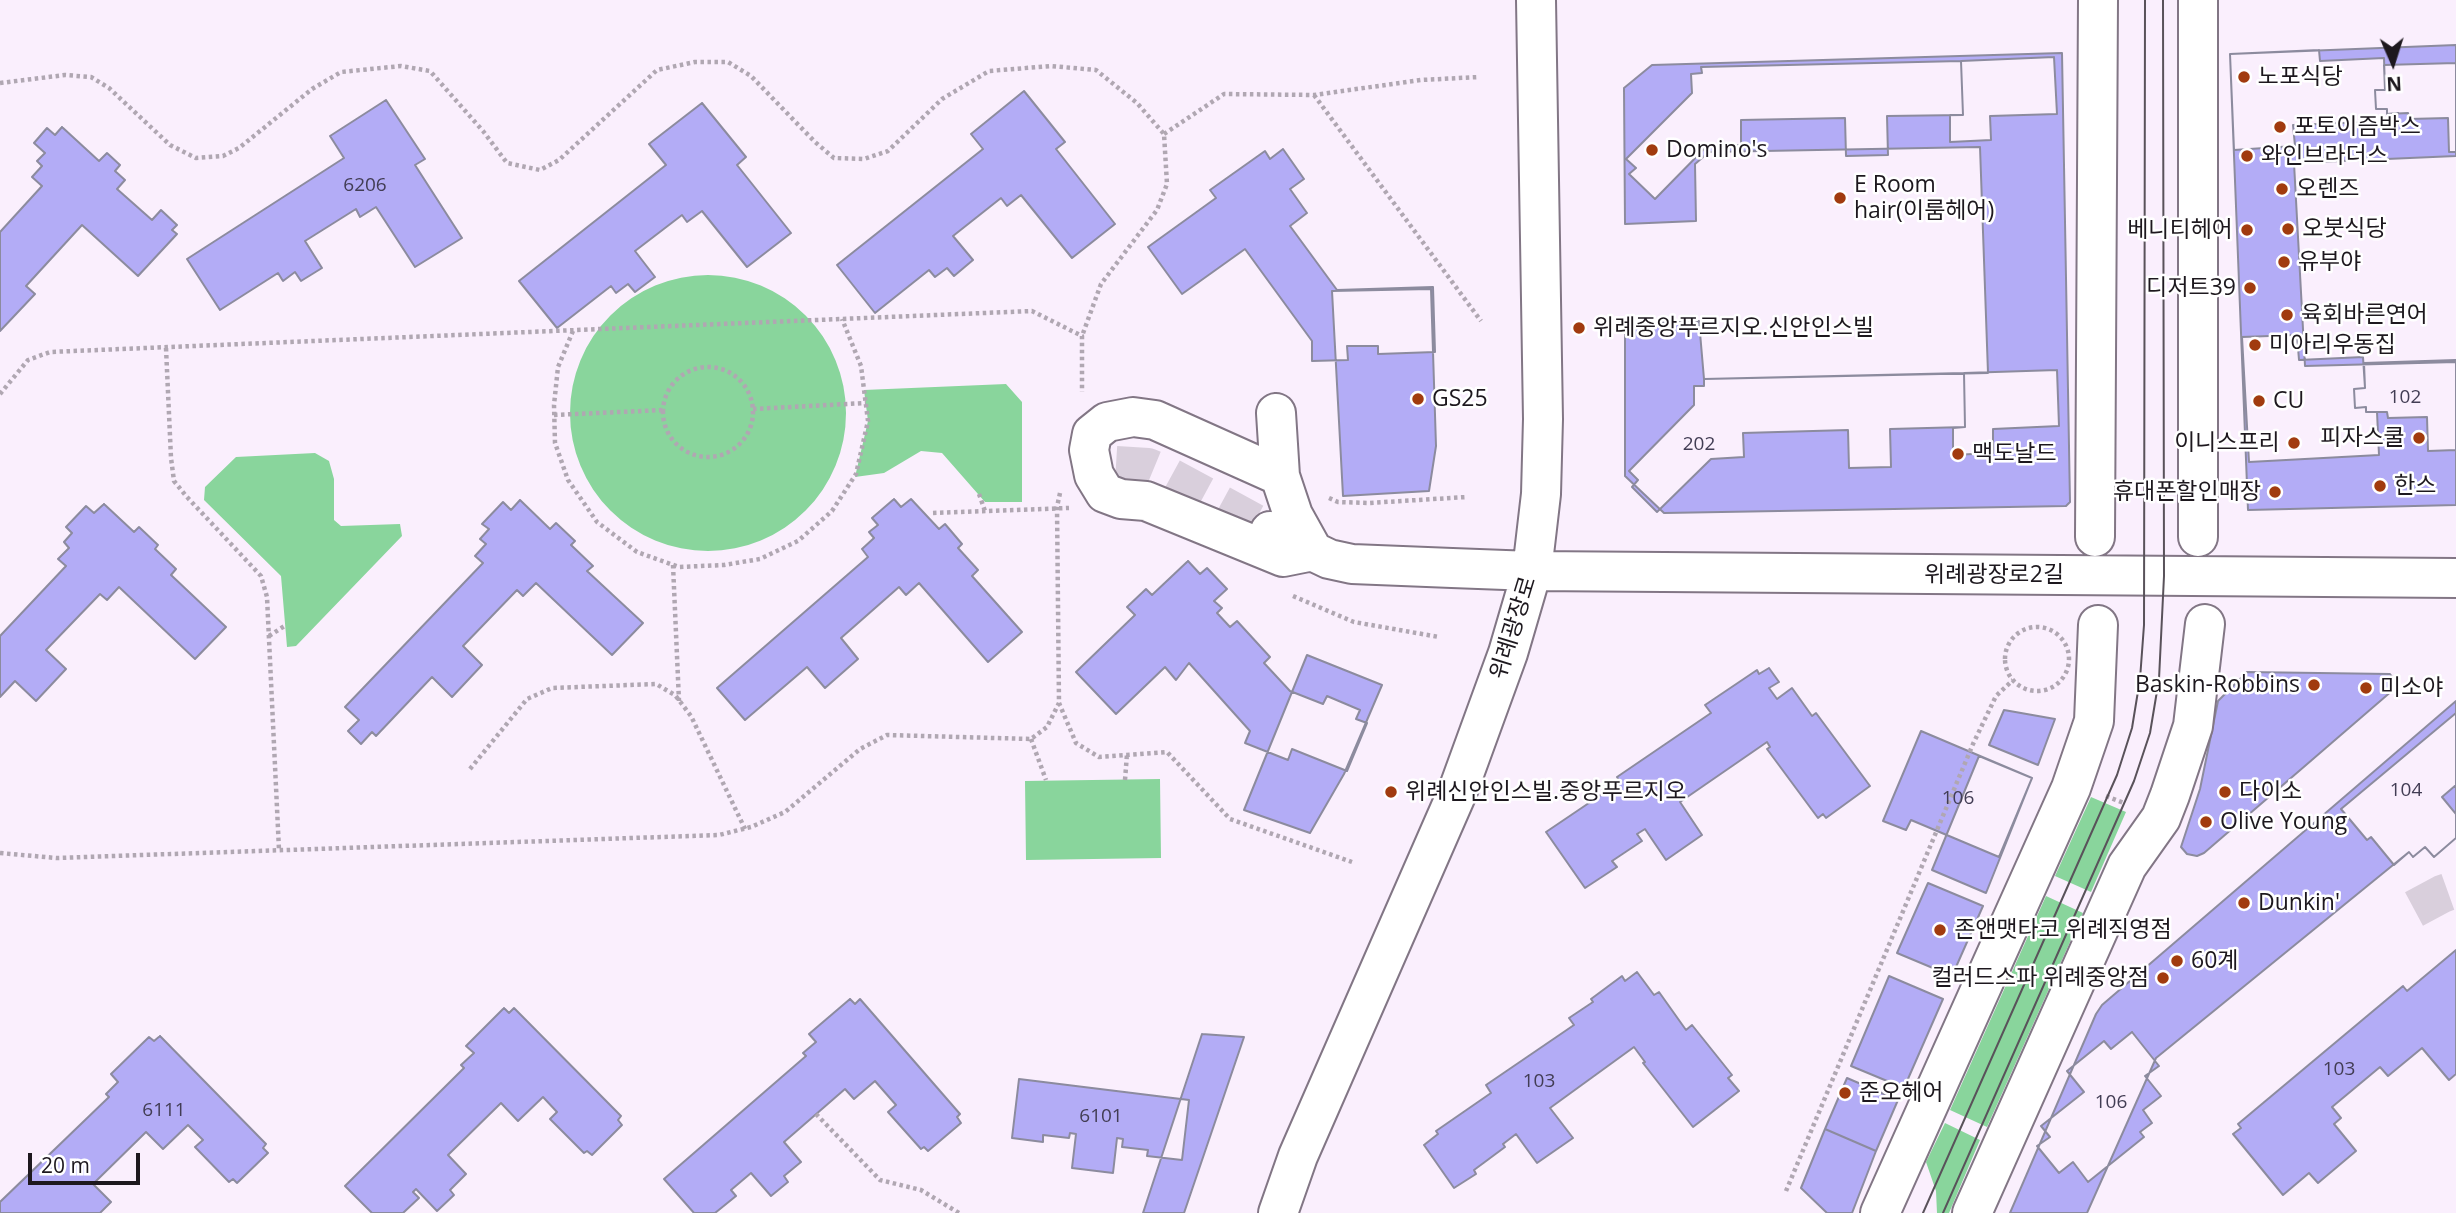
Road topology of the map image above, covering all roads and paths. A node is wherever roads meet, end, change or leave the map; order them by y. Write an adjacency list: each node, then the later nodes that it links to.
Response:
1 (1536, 0): 33 (street, 위례광장로)
2 (2098, 0): 29 (street)
3 (2198, 0): 30 (street)
4 (1479, 77): 6 (path)
5 (0, 83): 7 (path)
6 (1314, 95): 7 (path); 9 (path)
7 (1164, 134): 11 (path)
8 (842, 319): 10 (path); 11 (path); 15 (path)
9 (1482, 321)
10 (573, 331): 12 (path); 19 (path)
11 (1082, 335): 14 (path)
12 (166, 348): 13 (path); 38 (path)
13 (0, 394)
14 (1082, 394)
15 (866, 403): 16 (path); 32 (path)
16 (753, 409): 17 (path); 17 (path)
17 (663, 410): 19 (path)
18 (1276, 413): 20 (street)
19 (554, 415): 32 (path)
20 (1280, 475): 31 (street); 31 (street)
21 (1063, 482): 25 (path)
22 (979, 494): 26 (path)
23 (1326, 497): 24 (path)
24 (1467, 497)
25 (1058, 507): 26 (path); 41 (path)
26 (985, 511): 27 (path)
27 (933, 513)
28 (1270, 531): 31 (street, 위례광장로2길)
29 (2095, 537)
30 (2198, 537)
31 (1313, 551): 33 (street, 위례광장로2길)
32 (673, 565): 40 (path)
33 (1532, 571): 34 (street, 위례광장로2길); 56 (street, 위례광장로)
34 (2456, 578)
35 (2205, 624): 48 (street)
36 (286, 625): 38 (path)
37 (2098, 625): 47 (street)
38 (268, 636): 50 (path)
39 (2013, 680): 39 (path); 54 (path)
40 (679, 701): 44 (path); 49 (path)
41 (1059, 703): 42 (path); 43 (path)
42 (1031, 739): 45 (path); 49 (path)
43 (1127, 754): 46 (path); 52 (path)
44 (470, 769)
45 (1045, 780)
46 (1125, 780)
47 (2072, 783): 48 (path); 57 (street)
48 (2161, 818): 58 (street)
49 (744, 828): 50 (path)
50 (279, 850): 51 (path)
51 (0, 853)
52 (1352, 862)
53 (816, 1114): 55 (path)
54 (1786, 1191)
55 (959, 1213)
56 (1278, 1213)
57 (1880, 1213)
58 (1972, 1213)

